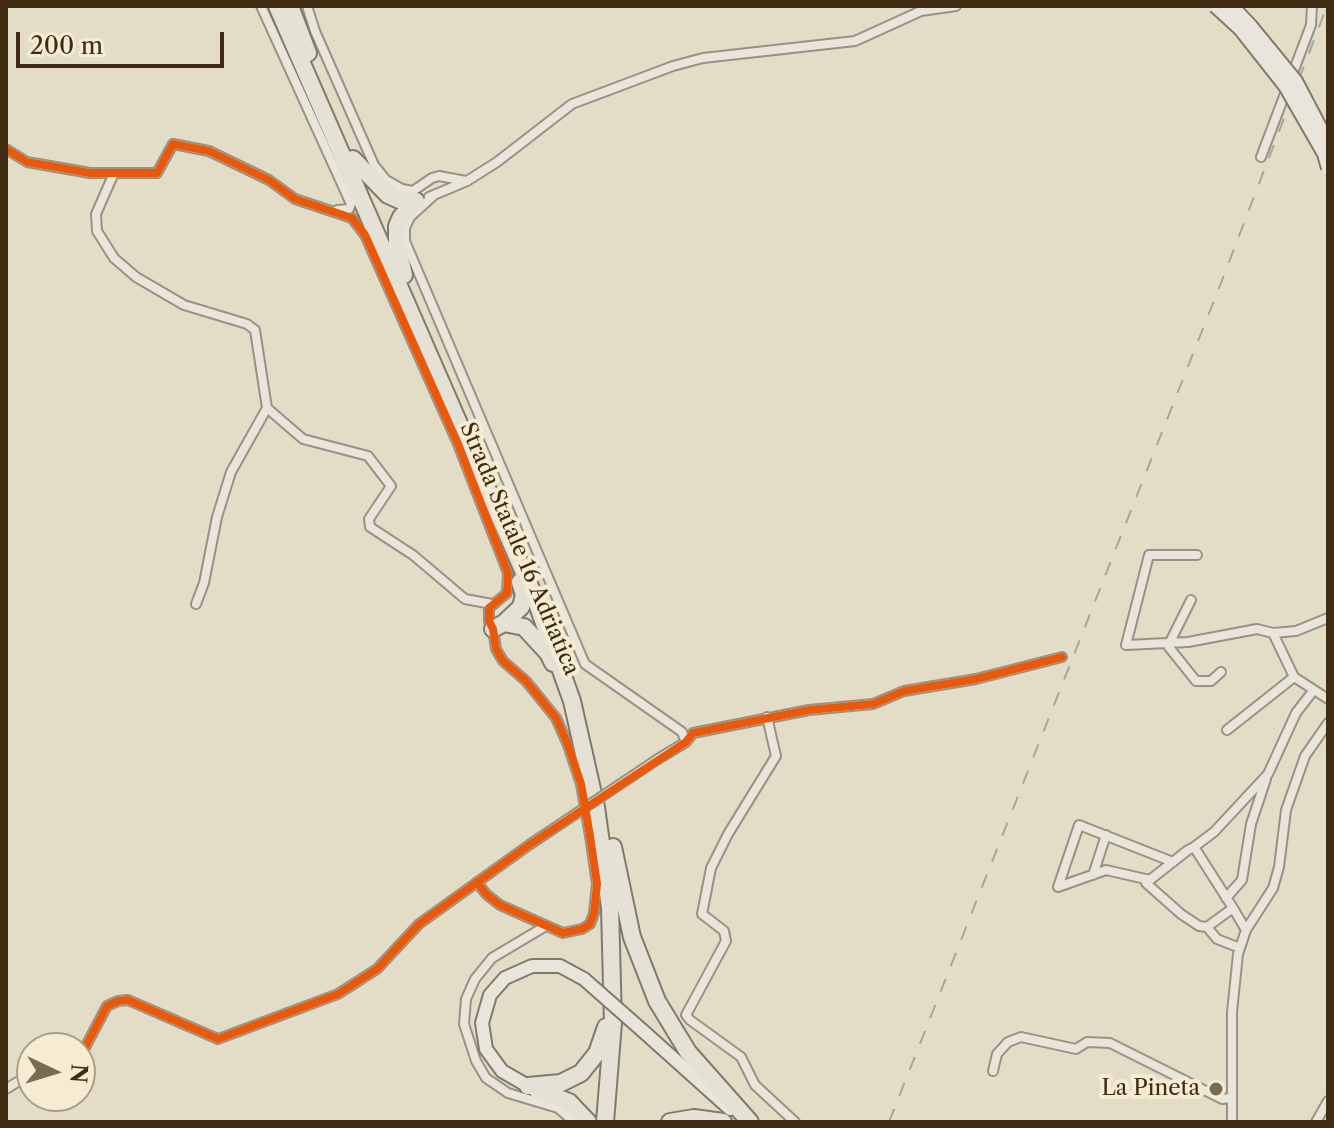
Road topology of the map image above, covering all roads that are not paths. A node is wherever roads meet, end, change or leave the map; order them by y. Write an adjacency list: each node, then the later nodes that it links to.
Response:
1 (261, 6): 18 (street)
2 (277, 6): 21 (highway, Strada Statale 16 Adriatica)
3 (290, 6): 12 (highway, Strada Statale 16 Adriatica)
4 (307, 6): 15 (street)
5 (956, 6): 15 (street)
6 (1215, 6): 13 (main road, bridge)
7 (1232, 6): 9 (main road, bridge)
8 (1312, 6): 11 (street)
9 (1328, 142)
10 (6, 149): 14 (street)
11 (1261, 157)
12 (353, 159): 17 (highway); 19 (highway, Strada Statale 16 Adriatica)
13 (1328, 168)
14 (114, 173): 18 (street); 20 (street)
15 (467, 181): 16 (street)
16 (433, 196): 17 (street); 39 (street)
17 (416, 201): 19 (highway)
18 (336, 210): 25 (street)
19 (404, 275): 41 (highway, Strada Statale 16 Adriatica)
20 (267, 408): 24 (street); 25 (street)
21 (499, 516): 27 (highway); 35 (highway, Strada Statale 16 Adriatica)
22 (1197, 555): 29 (street)
23 (1191, 600): 29 (street)
24 (196, 604)
25 (492, 604): 27 (street)
26 (1328, 618): 28 (street)
27 (499, 626): 35 (highway); 50 (street)
28 (1273, 633): 29 (street); 32 (street)
29 (1170, 642): 31 (street)
30 (1062, 657): 36 (street)
31 (1221, 672)
32 (1294, 677): 33 (street); 38 (street)
33 (1313, 691): 34 (street); 40 (street)
34 (1328, 699)
35 (572, 701): 53 (highway, Strada Statale 16 Adriatica)
36 (767, 717): 39 (street); 67 (street)
37 (1328, 723): 52 (street)
38 (1227, 730)
39 (686, 742): 47 (street, bridge)
40 (1268, 774): 43 (street); 48 (street)
41 (608, 825): 63 (highway, Strada Statale 16 Adriatica); 66 (highway)
42 (1106, 835): 44 (street); 45 (street); 45 (street)
43 (1194, 847): 44 (street); 48 (street)
44 (1173, 862): 46 (street)
45 (1093, 875): 46 (street)
46 (1150, 880): 51 (street)
47 (477, 882): 50 (street); 55 (street)
48 (1226, 898): 49 (street)
49 (1233, 908): 51 (street); 52 (street)
50 (544, 927): 60 (street)
51 (1207, 927): 54 (street)
52 (1246, 930): 54 (street)
53 (612, 934): 57 (highway); 62 (highway, Strada Statale 16 Adriatica)
54 (1240, 948): 58 (street)
55 (93, 1032)
56 (993, 1071): 58 (street)
57 (528, 1086): 61 (highway); 66 (main road, bridge)
58 (1230, 1098): 68 (street)
59 (1328, 1101): 69 (street)
60 (574, 1122)
61 (588, 1122)
62 (605, 1122)
63 (614, 1122)
64 (670, 1122): 65 (highway)
65 (723, 1122)
66 (747, 1122)
67 (795, 1122)
68 (1232, 1122)
69 (1316, 1122)

